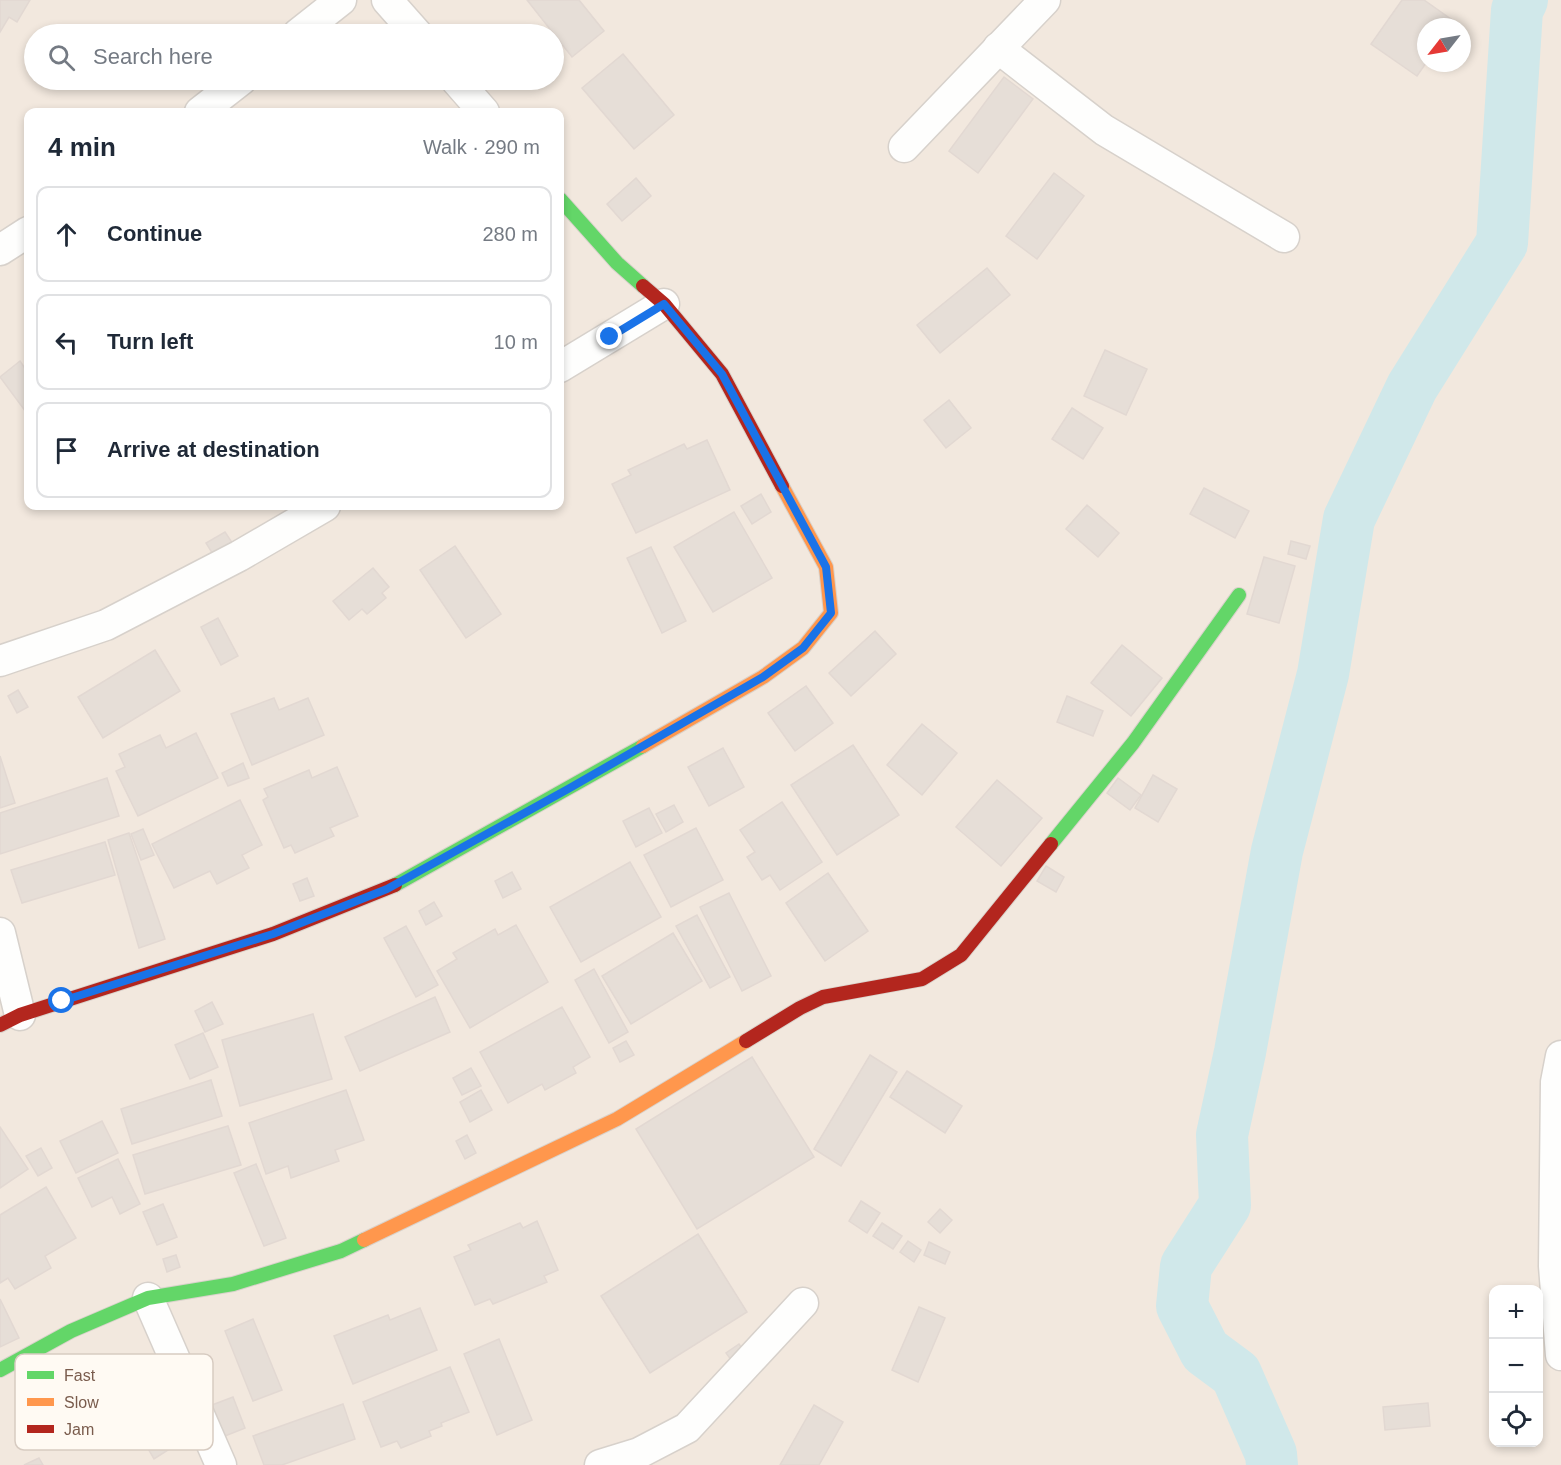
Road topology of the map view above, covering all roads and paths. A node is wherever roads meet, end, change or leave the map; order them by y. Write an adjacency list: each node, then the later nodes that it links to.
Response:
1 (340, 0): 4 (street)
2 (387, 0): 5 (street)
3 (1029, 6): 6 (street)
4 (310, 24)
5 (408, 24)
6 (998, 48): 11 (street); 14 (street)
7 (229, 90): 9 (street)
8 (465, 90): 10 (street)
9 (205, 108)
10 (480, 108)
11 (904, 147)
12 (564, 203): 16 (street)
13 (24, 235): 15 (street)
14 (1284, 237)
15 (0, 250)
16 (664, 304): 17 (street); 22 (street)
17 (564, 365)
18 (318, 510): 20 (street)
19 (1239, 595): 24 (street)
20 (0, 661)
21 (0, 933): 22 (street)
22 (10, 1020)
23 (1561, 1056): 28 (street)
24 (148, 1298): 26 (street); 27 (street)
25 (803, 1303): 33 (street)
26 (29, 1354)
27 (172, 1354)
28 (1561, 1355)
29 (15, 1362): 30 (street)
30 (0, 1370)
31 (213, 1447): 32 (street)
32 (221, 1465)
33 (600, 1465)

